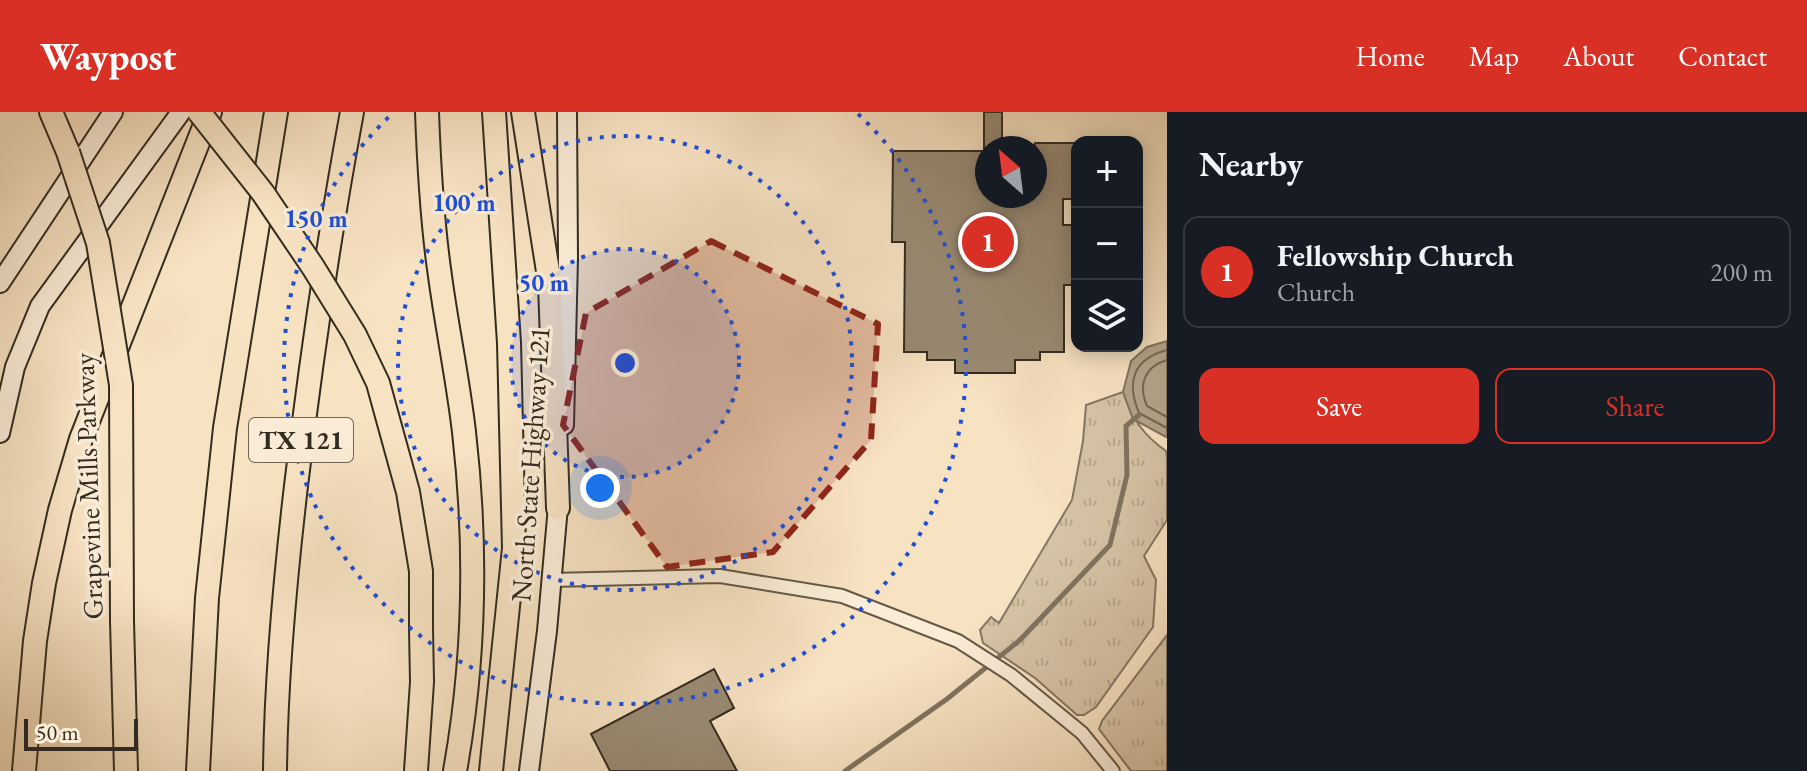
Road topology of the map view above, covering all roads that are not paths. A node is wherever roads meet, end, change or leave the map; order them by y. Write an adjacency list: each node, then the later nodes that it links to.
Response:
1 (51, 112): 17 (highway, Grapevine Mills Parkway, bridge)
2 (113, 112): 12 (main road)
3 (181, 112): 13 (main road)
4 (199, 112): 20 (highway, bridge)
5 (210, 112): 16 (highway)
6 (276, 112): 18 (highway, TX 121)
7 (352, 112): 19 (highway, TX 121)
8 (427, 112): 21 (highway)
9 (494, 112): 22 (highway)
10 (523, 112): 14 (highway)
11 (567, 112): 14 (main road, North State Highway 121)
12 (0, 279)
13 (0, 433)
14 (558, 508): 15 (main road, North State Highway 121)
15 (551, 580): 23 (main road, North State Highway 121); 24 (street)
16 (24, 771)
17 (126, 771)
18 (198, 771)
19 (275, 771)
20 (416, 771)
21 (455, 771)
22 (491, 771)
23 (529, 771)
24 (1113, 771)

